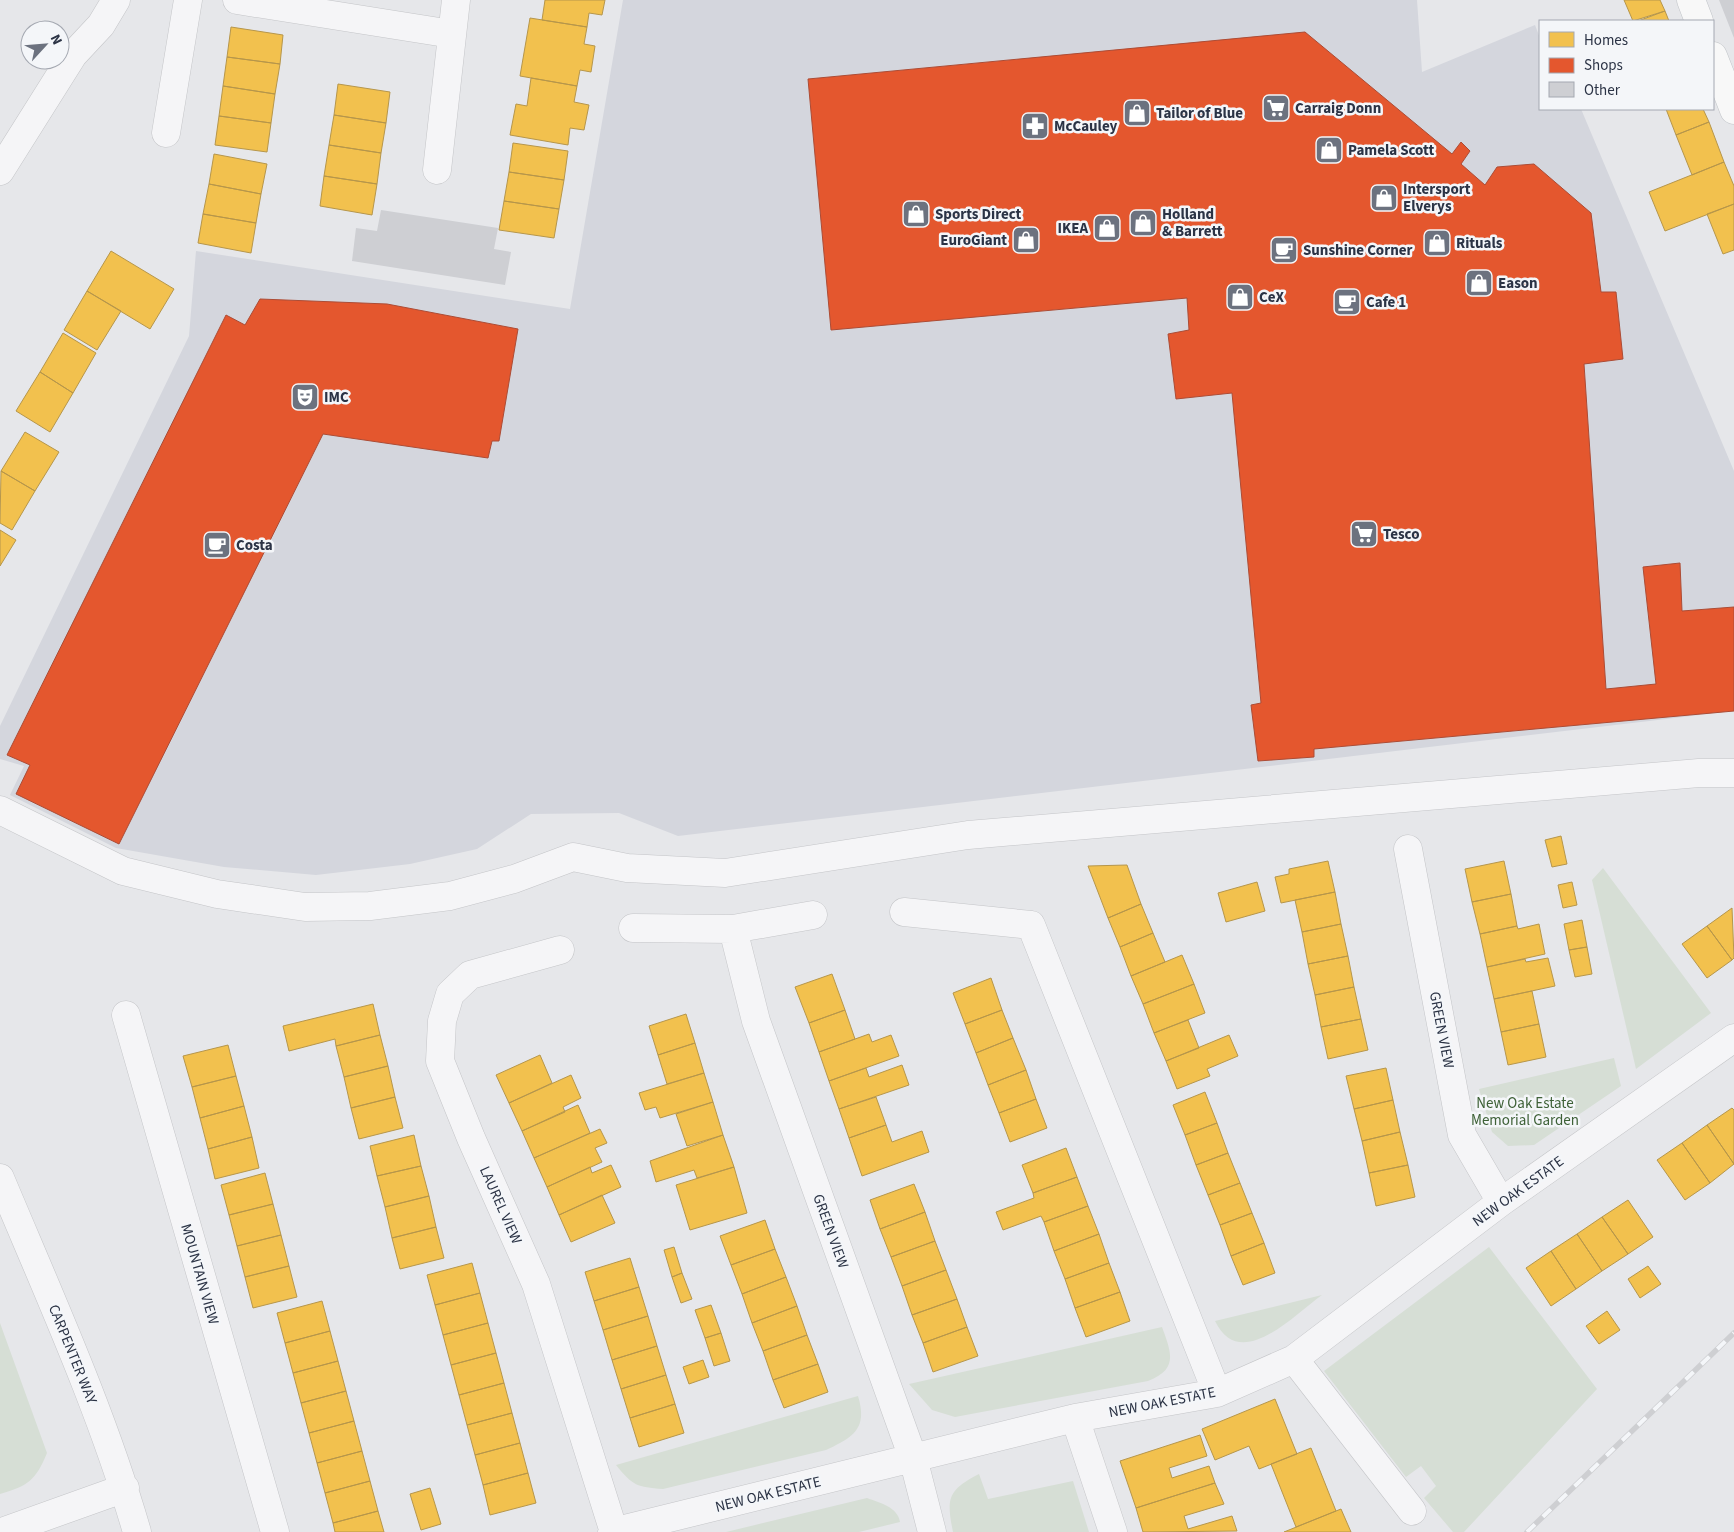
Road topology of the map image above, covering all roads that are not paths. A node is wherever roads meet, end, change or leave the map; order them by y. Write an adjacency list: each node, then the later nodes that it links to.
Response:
1 (116, 0): 12 (street)
2 (188, 0): 10 (street)
3 (237, 0): 7 (street)
4 (456, 0): 7 (street)
5 (1691, 0): 6 (main road)
6 (1699, 20)
7 (452, 34): 11 (street)
8 (1714, 59): 9 (main road)
9 (1734, 110)
10 (166, 134)
11 (437, 170)
12 (0, 171)
13 (1734, 773): 14 (street)
14 (0, 810)
15 (1408, 849): 24 (street, GREEN VIEW)
16 (904, 912): 26 (street)
17 (812, 915): 19 (street)
18 (633, 928): 19 (street)
19 (733, 929): 28 (street, GREEN VIEW)
20 (560, 950): 34 (street, LAUREL VIEW)
21 (126, 1015): 33 (street, MOUNTAIN VIEW)
22 (1734, 1038): 24 (street, NEW OAK ESTATE)
23 (0, 1178): 29 (street, CARPENTER WAY)
24 (1501, 1202): 25 (street, NEW OAK ESTATE)
25 (1294, 1359): 26 (street, NEW OAK ESTATE); 30 (street)
26 (1217, 1393): 27 (street, NEW OAK ESTATE)
27 (1075, 1418): 28 (street, NEW OAK ESTATE); 36 (street)
28 (913, 1458): 34 (street, NEW OAK ESTATE); 35 (street, GREEN VIEW)
29 (124, 1488): 31 (street); 32 (street, CARPENTER WAY)
30 (1412, 1511)
31 (2, 1532)
32 (137, 1532)
33 (275, 1532)
34 (613, 1532)
35 (932, 1532)
36 (1113, 1532)

